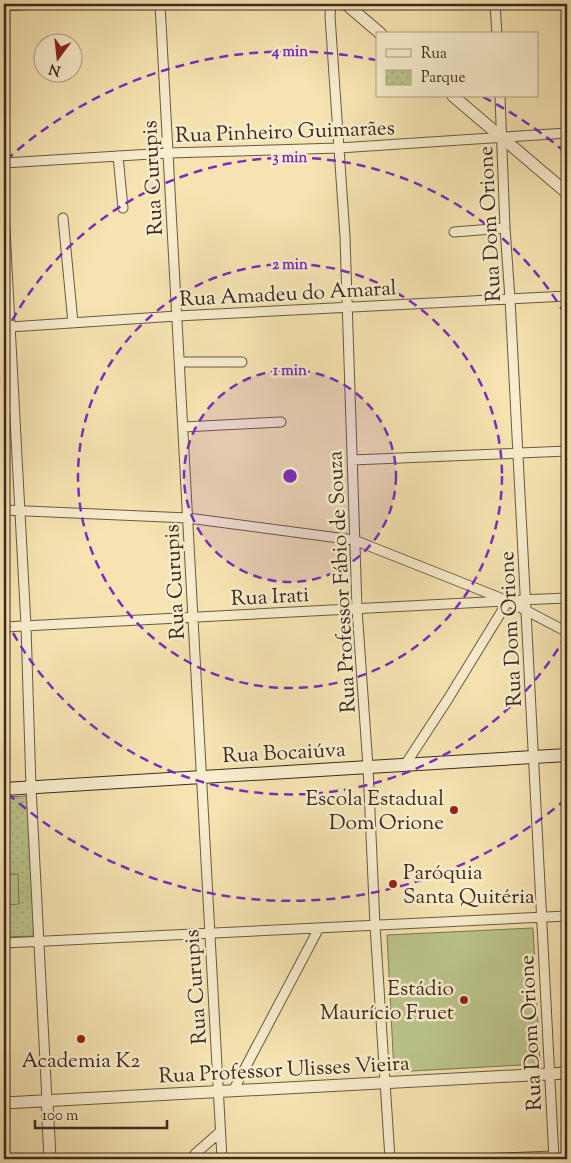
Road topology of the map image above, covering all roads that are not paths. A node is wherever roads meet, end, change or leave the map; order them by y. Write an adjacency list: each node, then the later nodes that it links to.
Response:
1 (37, 4): 6 (street)
2 (160, 4): 14 (street, Rua Curupis)
3 (331, 4): 13 (street, Rua Professor Fábio de Souza)
4 (346, 4): 7 (street)
5 (495, 4): 8 (street)
6 (4, 6)
7 (379, 32)
8 (497, 32)
9 (455, 98): 12 (street)
10 (500, 98): 12 (street, Rua Dom Orione)
11 (567, 133): 12 (street, Rua Pinheiro Guimarães)
12 (502, 138): 13 (street, Rua Pinheiro Guimarães); 17 (street); 21 (street, Rua Dom Orione)
13 (339, 148): 14 (street, Rua Pinheiro Guimarães); 26 (street, Rua Professor Fábio de Souza)
14 (168, 153): 15 (street, Rua Pinheiro Guimarães); 27 (street, Rua Curupis)
15 (118, 156): 16 (street, Rua Pinheiro Guimarães); 18 (street)
16 (4, 163)
17 (567, 193)
18 (122, 208)
19 (4, 211): 23 (street)
20 (63, 218): 28 (street)
21 (505, 228): 22 (street); 25 (street, Rua Dom Orione)
22 (454, 232)
23 (5, 254): 29 (street)
24 (567, 296): 25 (street, Rua Amadeu do Amaral)
25 (510, 299): 26 (street, Rua Amadeu do Amaral); 35 (street, Rua Dom Orione)
26 (347, 308): 27 (street, Rua Amadeu do Amaral); 36 (street, Rua Professor Fábio de Souza)
27 (177, 316): 28 (street, Rua Amadeu do Amaral); 30 (street, Rua Curupis)
28 (73, 323): 29 (street, Rua Amadeu do Amaral)
29 (10, 327): 38 (street)
30 (180, 362): 31 (street); 33 (street, Rua Curupis)
31 (242, 362)
32 (281, 422): 33 (street)
33 (183, 427): 39 (street, Rua Curupis)
34 (567, 451): 35 (street)
35 (518, 453): 36 (street); 42 (street, Rua Dom Orione)
36 (352, 460): 40 (street, Rua Professor Fábio de Souza)
37 (4, 510): 38 (street)
38 (20, 511): 39 (street); 47 (street)
39 (188, 518): 40 (street); 46 (street, Rua Curupis)
40 (354, 540): 43 (street); 44 (street, Rua Professor Fábio de Souza)
41 (567, 598): 42 (street, Rua Irati)
42 (526, 600): 43 (street, Rua Irati); 45 (street, Rua Dom Orione)
43 (508, 601): 44 (street, Rua Irati); 45 (street); 52 (street)
44 (357, 609): 46 (street, Rua Irati); 53 (street, Rua Professor Fábio de Souza)
45 (526, 610): 49 (street); 51 (street, Rua Dom Orione)
46 (193, 617): 47 (street, Rua Irati); 54 (street, Rua Curupis)
47 (26, 626): 48 (street, Rua Irati); 55 (street)
48 (4, 628)
49 (567, 632)
50 (567, 755): 51 (main road, Rua Bocaiúva)
51 (534, 757): 52 (main road, Rua Bocaiúva); 58 (street, Rua Dom Orione)
52 (405, 764): 53 (main road, Rua Bocaiúva)
53 (368, 767): 54 (main road, Rua Bocaiúva); 59 (street, Rua Professor Fábio de Souza)
54 (202, 777): 55 (main road, Rua Bocaiúva); 61 (street, Rua Curupis)
55 (31, 787): 56 (main road, Rua Bocaiúva); 62 (street)
56 (4, 788)
57 (567, 916): 58 (street)
58 (542, 918): 59 (street); 65 (street, Rua Dom Orione)
59 (375, 926): 60 (street); 66 (street, Rua Professor Fábio de Souza)
60 (319, 928): 61 (street); 67 (street)
61 (208, 932): 62 (street); 68 (street, Rua Curupis)
62 (39, 941): 63 (street); 69 (street)
63 (4, 943)
64 (567, 1073): 65 (street, Rua Professor Ulisses Vieira)
65 (550, 1074): 66 (street, Rua Professor Ulisses Vieira); 72 (street, Rua Dom Orione)
66 (384, 1082): 67 (street, Rua Professor Ulisses Vieira); 76 (street, Rua Professor Fábio de Souza)
67 (233, 1090): 68 (street, Rua Professor Ulisses Vieira)
68 (219, 1091): 69 (street, Rua Professor Ulisses Vieira); 71 (street, Rua Curupis)
69 (47, 1100): 70 (street, Rua Professor Ulisses Vieira); 73 (street)
70 (4, 1103)
71 (220, 1132): 74 (street); 75 (street, Rua Curupis)
72 (554, 1158): 77 (street)
73 (50, 1159)
74 (192, 1159)
75 (222, 1159)
76 (390, 1159)
77 (475, 1159)

